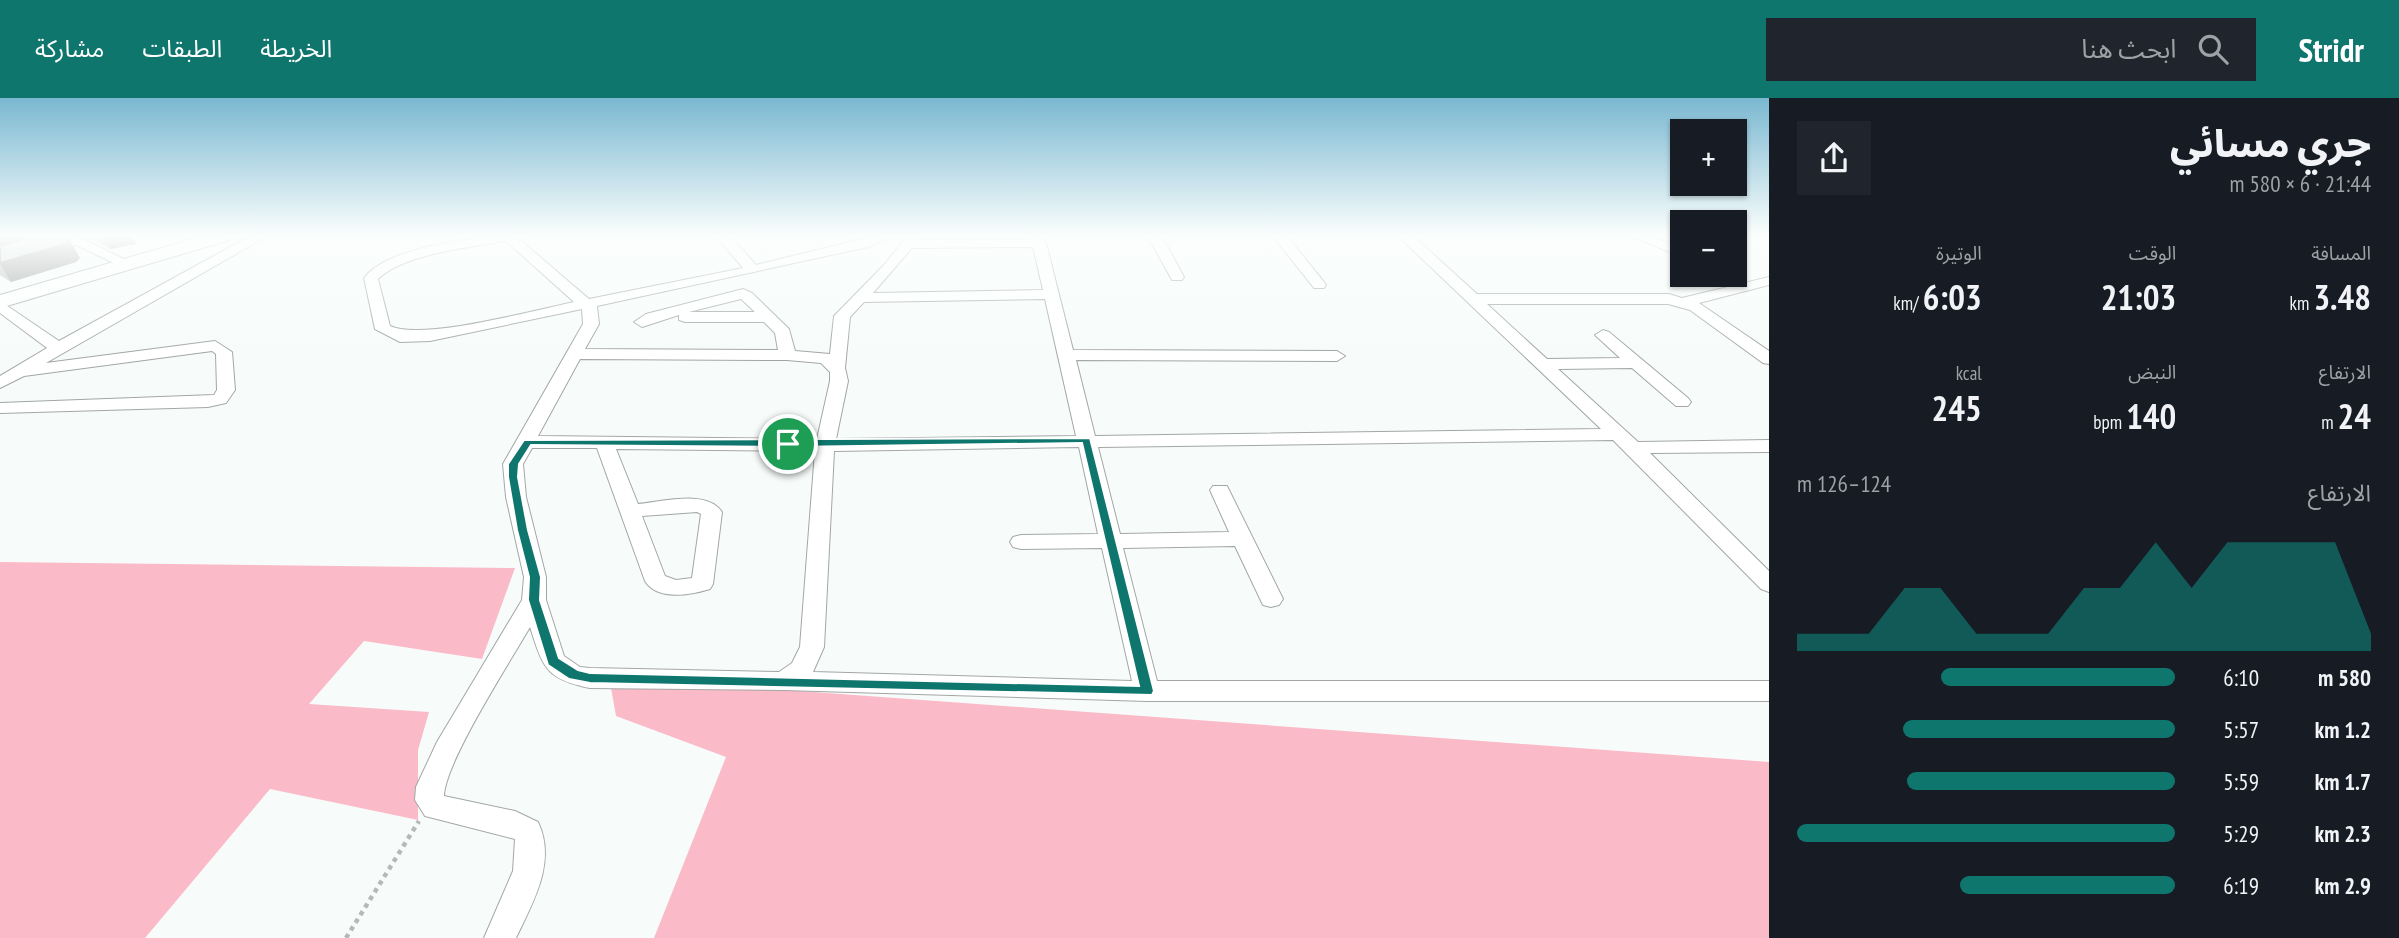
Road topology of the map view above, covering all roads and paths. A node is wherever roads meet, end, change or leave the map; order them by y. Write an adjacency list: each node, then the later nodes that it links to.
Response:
1 (91, 274): 20 (main road)
2 (191, 274): 23 (street)
3 (374, 274): 19 (street)
4 (554, 274): 19 (street)
5 (732, 274): 19 (street)
6 (881, 274): 16 (street)
7 (1047, 274): 15 (street)
8 (1175, 274): 11 (street)
9 (1310, 274): 14 (street)
10 (1446, 274): 17 (street)
11 (1177, 277)
12 (1747, 278): 13 (street)
13 (1766, 284): 18 (street)
14 (1319, 285)
15 (1051, 294): 16 (street); 26 (street)
16 (861, 298): 31 (street)
17 (1472, 299): 18 (street); 30 (street)
18 (1685, 302): 28 (street)
19 (585, 303): 24 (street)
20 (0, 304): 23 (street)
21 (769, 317): 21 (street); 25 (street)
22 (1604, 335): 29 (street)
23 (58, 348): 32 (street)
24 (574, 354): 25 (street); 39 (street)
25 (787, 355): 31 (street)
26 (1066, 355): 27 (street); 37 (street)
27 (1337, 356)
28 (1769, 359)
29 (1636, 363): 30 (street); 34 (street)
30 (1542, 364): 36 (street)
31 (837, 367): 40 (street)
32 (20, 371): 33 (street); 35 (street)
33 (0, 383)
34 (1682, 402)
35 (0, 408)
36 (1617, 434): 37 (street); 42 (street)
37 (1086, 440): 40 (street); 46 (street)
38 (604, 441): 39 (street); 40 (street); 44 (street)
39 (528, 442): 50 (street)
40 (825, 444): 51 (street)
41 (1769, 446): 42 (street)
42 (1633, 448): 48 (street)
43 (1220, 490): 45 (street)
44 (630, 511): 44 (street)
45 (1243, 540): 46 (street); 49 (street)
46 (1111, 541): 47 (street); 52 (street)
47 (1021, 542)
48 (1769, 584)
49 (1271, 598)
50 (534, 600): 51 (street); 54 (street)
51 (786, 681): 52 (street)
52 (1147, 691): 53 (street)
53 (1769, 691)
54 (429, 800): 55 (path); 56 (street)
55 (346, 938)
56 (500, 938)

